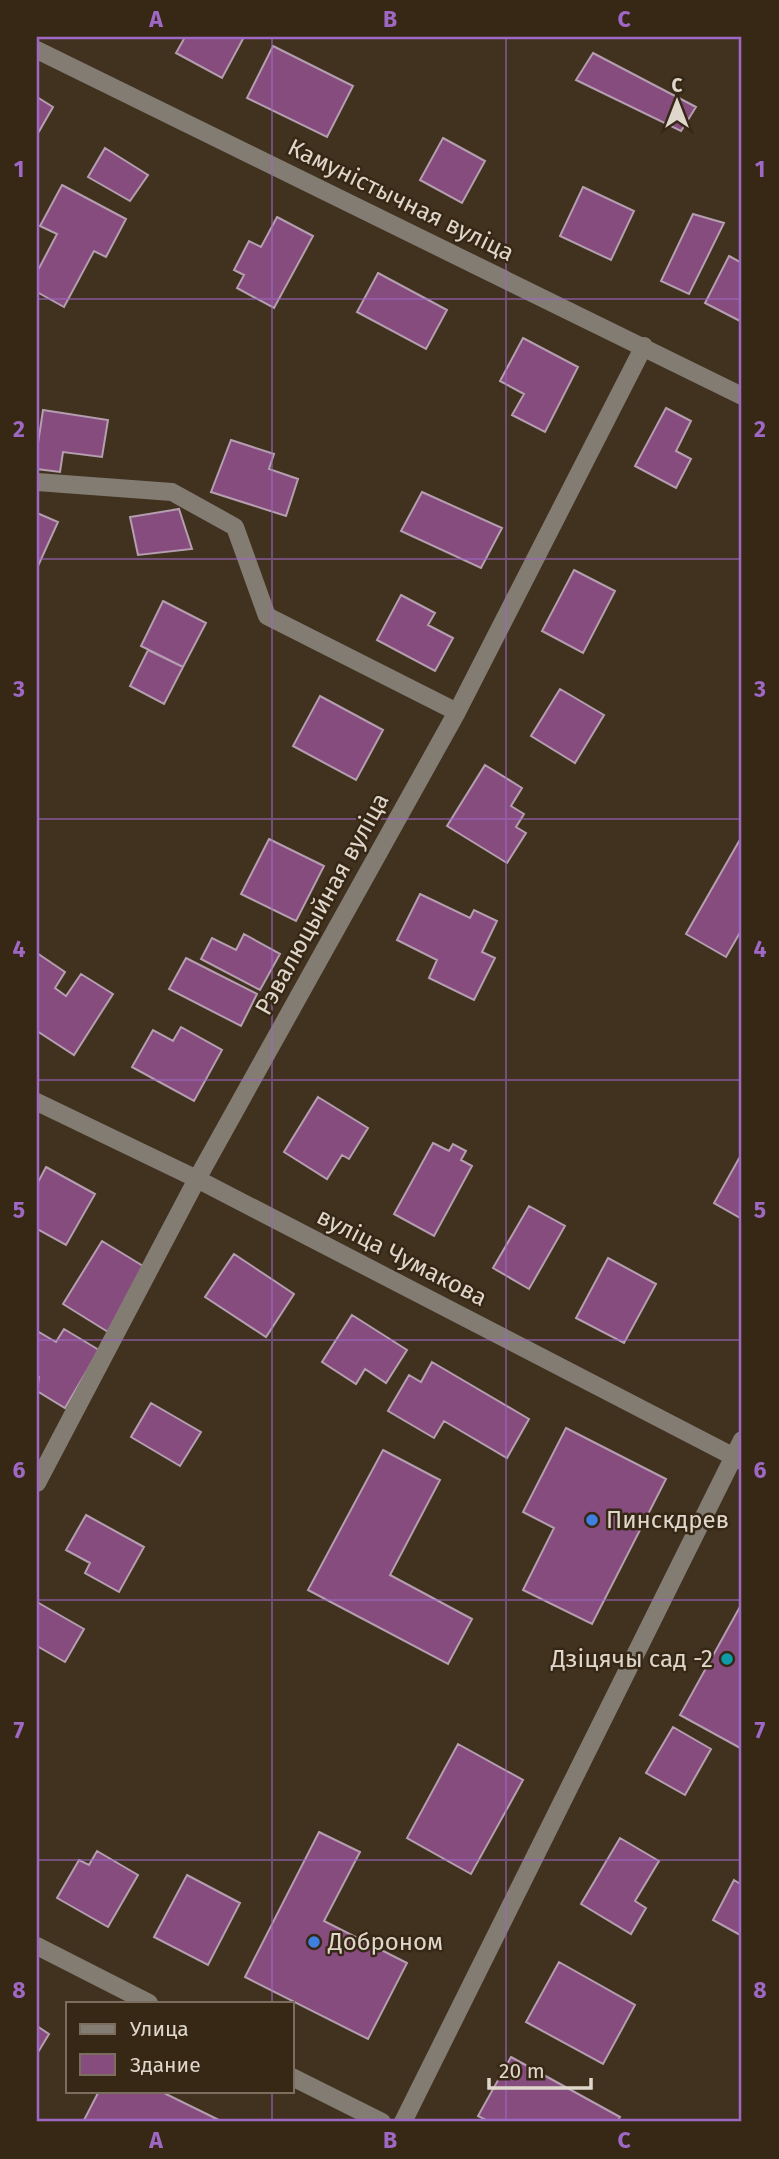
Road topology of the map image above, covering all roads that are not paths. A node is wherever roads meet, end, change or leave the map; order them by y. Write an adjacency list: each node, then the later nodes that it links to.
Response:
1 (37, 50): 2 (street, Камуністычная вуліца)
2 (644, 346): 3 (street, Камуністычная вуліца); 5 (street, Рэвалюцыйная вуліца)
3 (742, 396)
4 (37, 482): 5 (street)
5 (457, 712): 7 (street, Рэвалюцыйная вуліца)
6 (37, 1102): 7 (street, вуліца Чумакова)
7 (197, 1179): 9 (street, вуліца Чумакова); 10 (street, Рэвалюцыйная вуліца)
8 (742, 1440): 9 (street)
9 (738, 1459): 15 (street)
10 (37, 1483)
11 (37, 1946): 12 (street)
12 (147, 2002)
13 (294, 2078): 14 (street)
14 (382, 2122)
15 (403, 2122)

